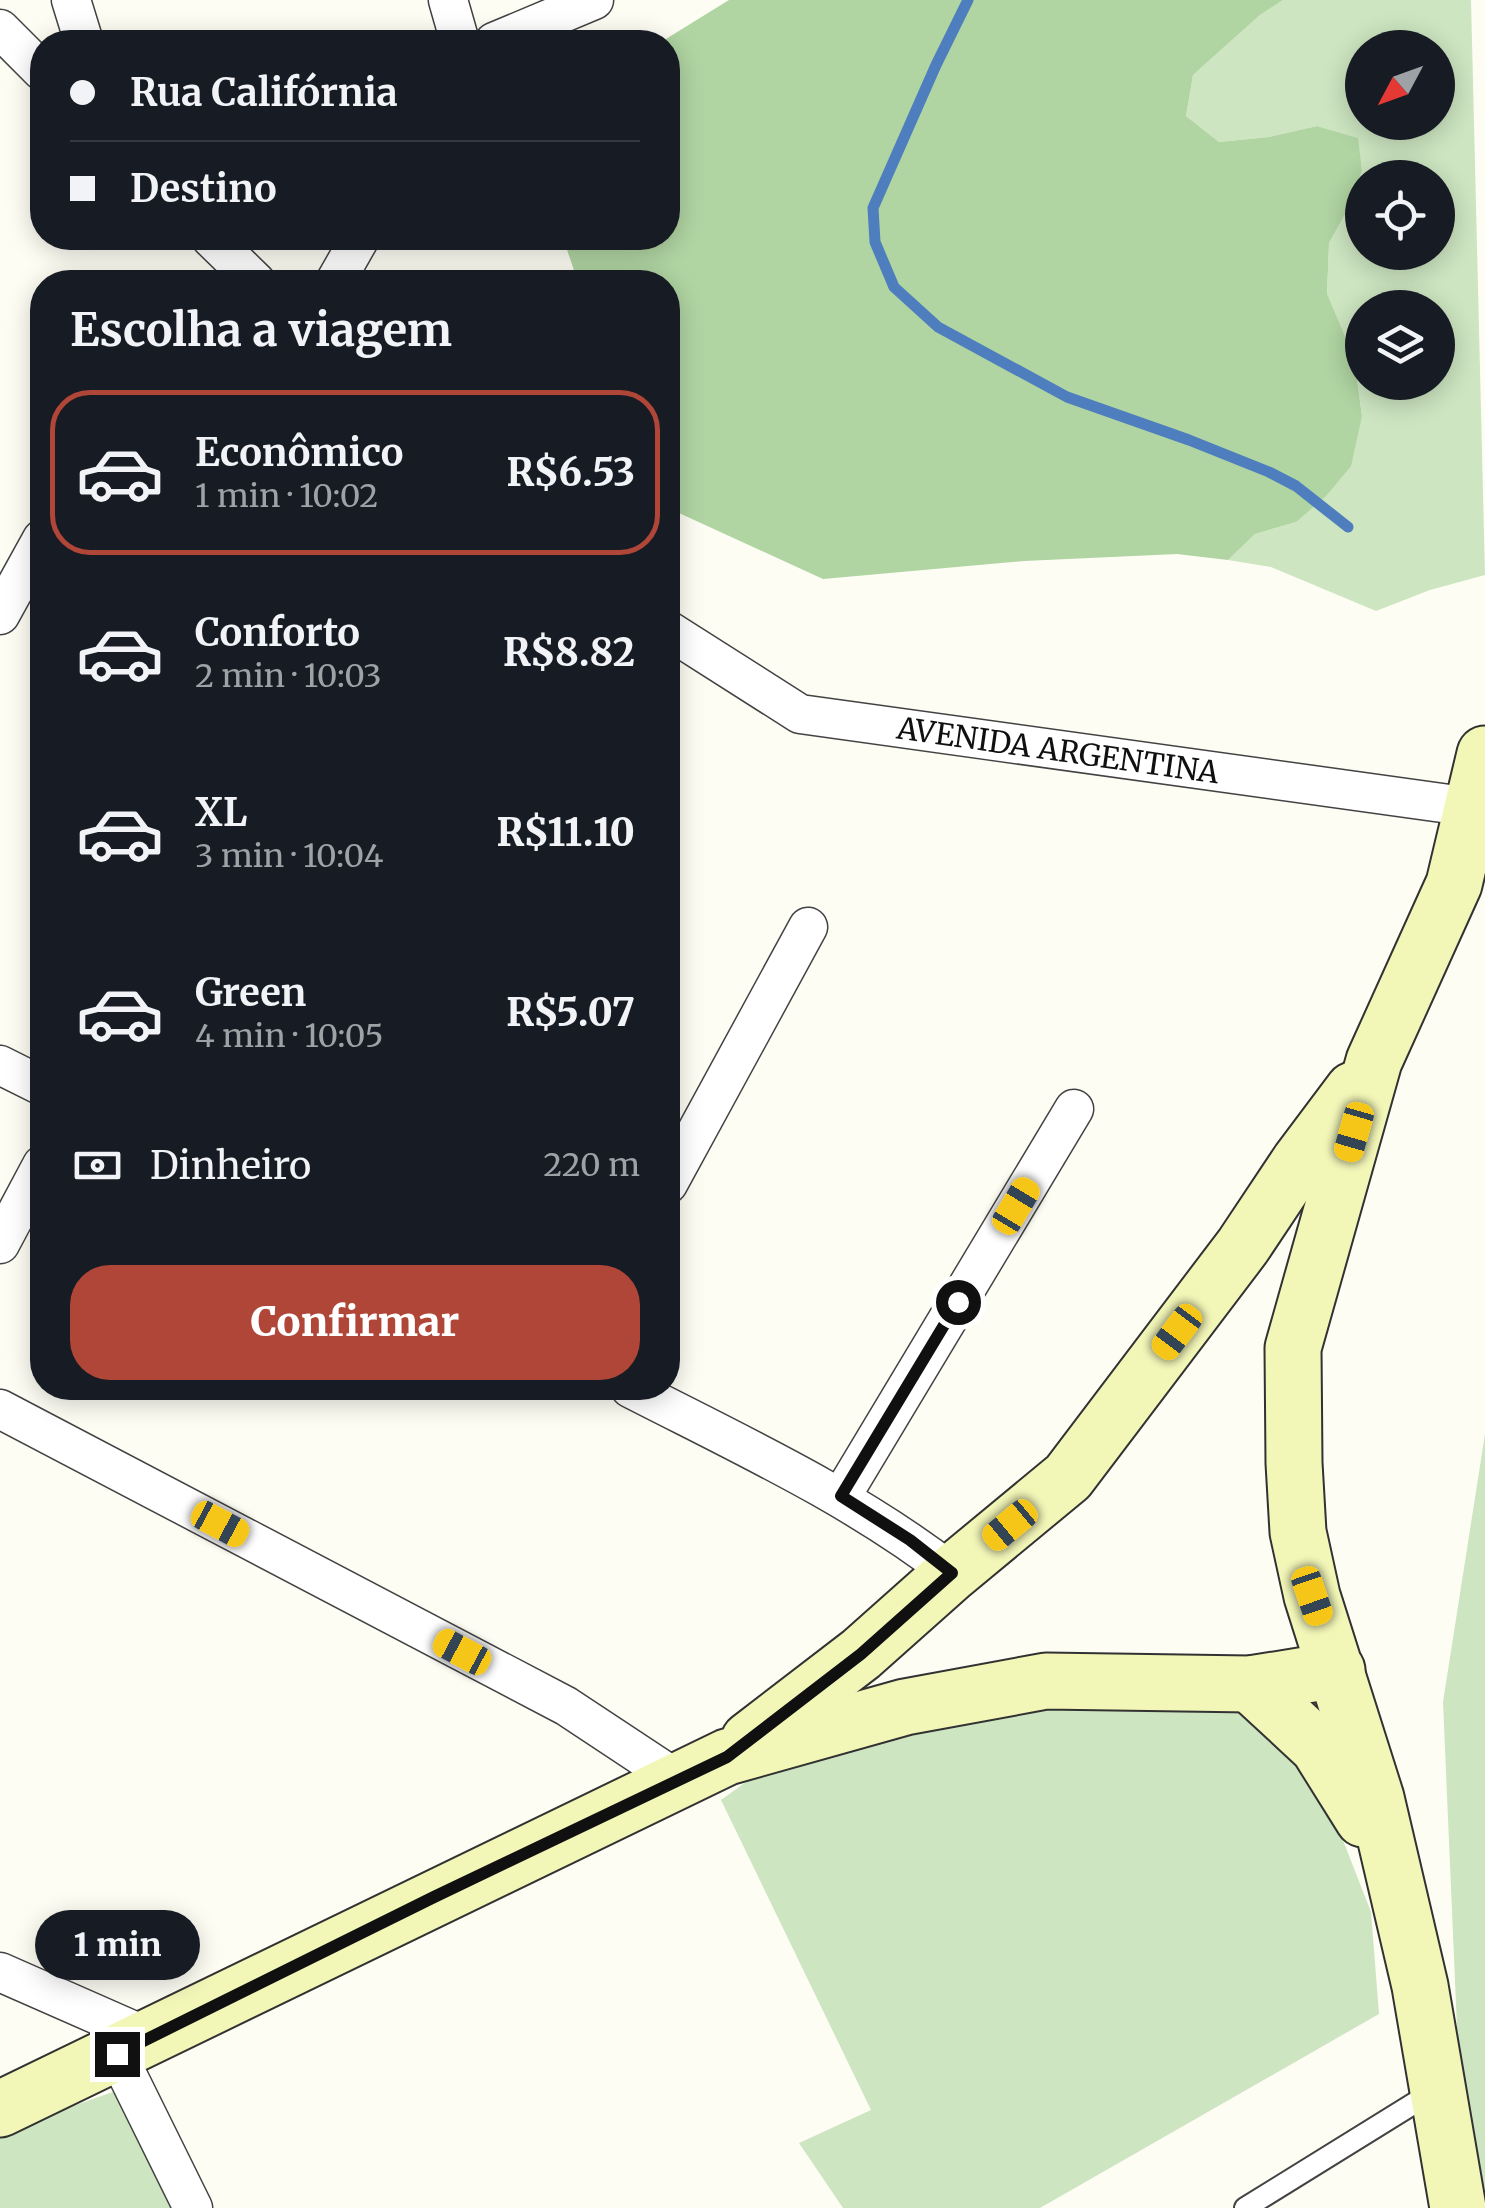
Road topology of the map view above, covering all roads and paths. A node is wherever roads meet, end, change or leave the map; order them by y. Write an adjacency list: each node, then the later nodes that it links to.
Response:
1 (71, 0): 5 (street)
2 (448, 0): 6 (street)
3 (594, 0): 7 (street)
4 (0, 29): 8 (street)
5 (80, 30)
6 (457, 30)
7 (523, 30)
8 (30, 59)
9 (223, 250): 10 (street)
10 (244, 270)
11 (30, 561): 12 (street)
12 (0, 615)
13 (680, 638): 15 (street, AVENIDA ARGENTINA)
14 (1485, 754): 15 (main road)
15 (1474, 819): 18 (main road)
16 (1485, 919): 18 (main road)
17 (808, 927): 23 (street)
18 (1424, 949): 19 (main road)
19 (1374, 1061): 29 (main road); 30 (main road)
20 (0, 1066): 21 (street)
21 (30, 1080)
22 (1074, 1108): 28 (street)
23 (680, 1162)
24 (30, 1188): 25 (street)
25 (0, 1244)
26 (653, 1400): 28 (street)
27 (0, 1409): 33 (street)
28 (841, 1496): 29 (street)
29 (952, 1573): 32 (main road)
30 (1337, 1670): 31 (main road); 35 (main road)
31 (1250, 1684): 32 (main road); 35 (main road)
32 (727, 1757): 33 (main road)
33 (678, 1780): 36 (main road)
34 (0, 1972): 36 (street)
35 (1420, 1986): 37 (main road)
36 (134, 2046): 38 (main road); 39 (street)
37 (1436, 2090): 40 (lane); 41 (main road)
38 (0, 2109)
39 (194, 2208)
40 (1244, 2208)
41 (1458, 2208)

